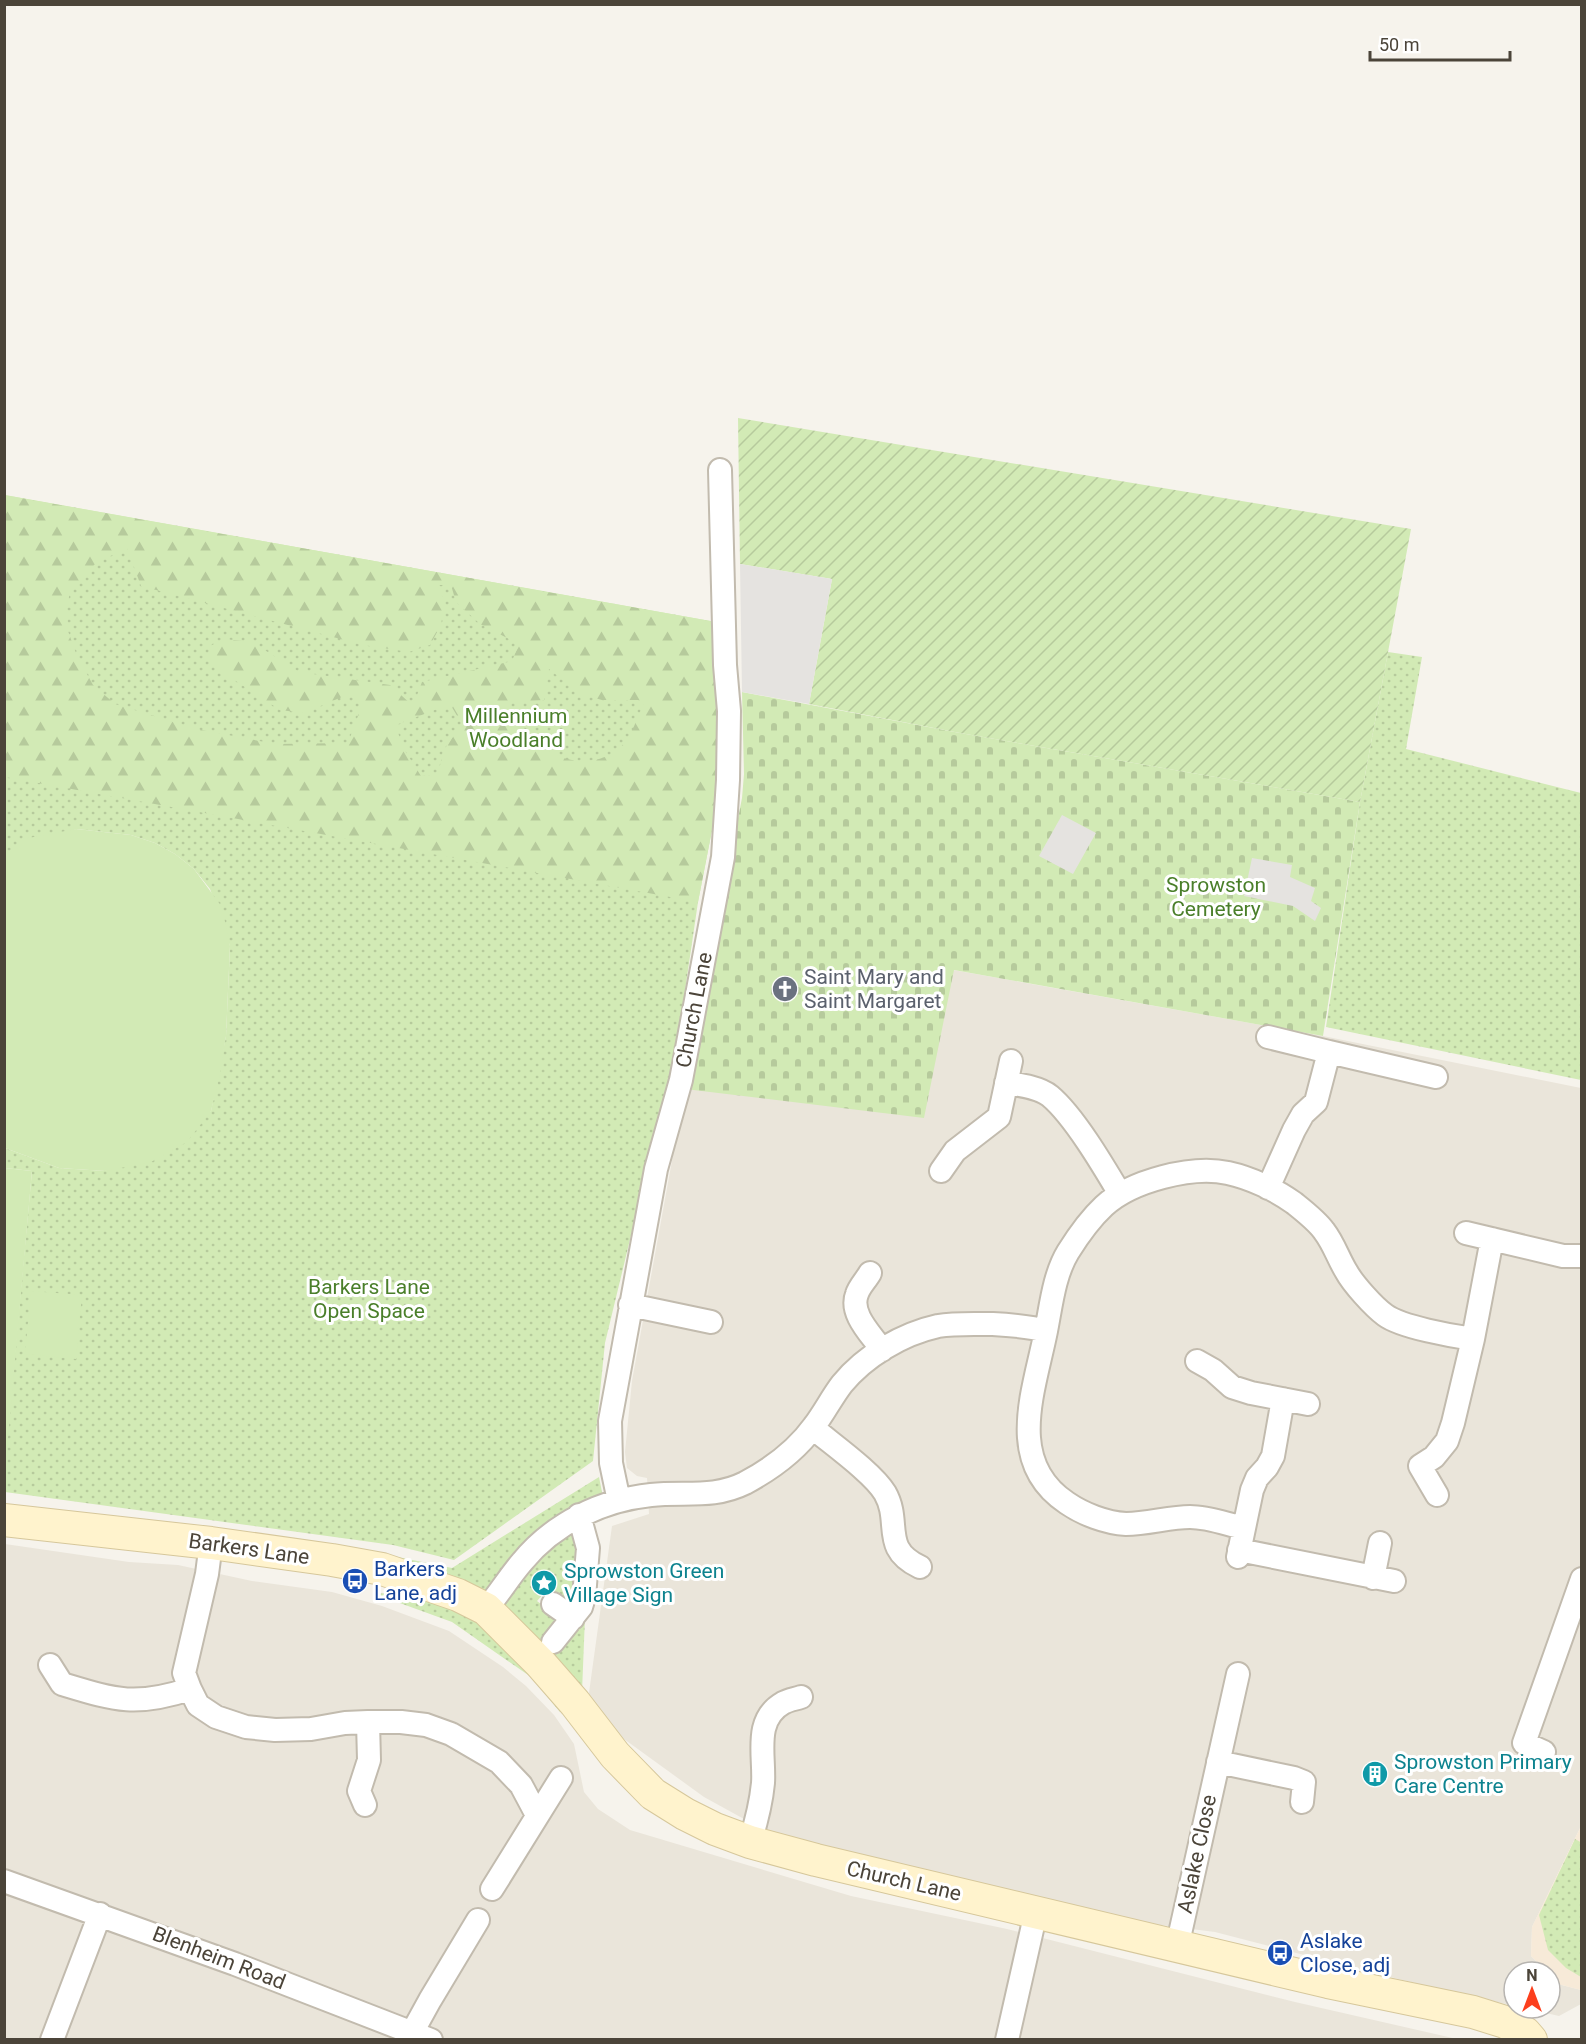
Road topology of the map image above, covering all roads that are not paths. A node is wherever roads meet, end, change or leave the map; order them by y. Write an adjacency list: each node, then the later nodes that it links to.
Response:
1 (720, 470): 14 (street, Church Lane)
2 (1268, 1037): 3 (street)
3 (1329, 1052): 5 (street); 8 (street)
4 (1011, 1061): 6 (street)
5 (1436, 1077)
6 (1006, 1083): 7 (street); 9 (street)
7 (941, 1171)
8 (1268, 1188): 9 (street); 17 (street)
9 (1120, 1194): 16 (street)
10 (1466, 1233): 11 (street)
11 (1492, 1239): 12 (street); 17 (street)
12 (1581, 1256)
13 (870, 1274): 18 (street)
14 (630, 1305): 15 (street); 24 (street, Church Lane)
15 (711, 1322)
16 (1046, 1331): 18 (street); 27 (street)
17 (1473, 1339): 23 (street)
18 (882, 1350): 22 (street)
19 (1197, 1361): 20 (street)
20 (1283, 1400): 21 (street); 27 (street)
21 (1308, 1404)
22 (813, 1428): 24 (street); 30 (street)
23 (1437, 1495)
24 (619, 1501): 25 (street)
25 (579, 1515): 33 (street); 34 (street)
26 (4, 1520): 28 (street, Barkers Lane)
27 (1244, 1528): 29 (street)
28 (211, 1543): 33 (street, Barkers Lane); 38 (street)
29 (1380, 1543)
30 (920, 1567)
31 (1581, 1579): 41 (street)
32 (553, 1604): 34 (street)
33 (486, 1609): 47 (street, Church Lane)
34 (573, 1618): 35 (street)
35 (553, 1642)
36 (50, 1665): 38 (street)
37 (1238, 1674): 42 (street, Aslake Close)
38 (190, 1689): 40 (street)
39 (801, 1697): 47 (street)
40 (368, 1722): 45 (street); 46 (street)
41 (1524, 1744)
42 (1218, 1762): 44 (street); 53 (street, Aslake Close)
43 (561, 1778): 46 (street)
44 (1308, 1787)
45 (365, 1805)
46 (537, 1815): 49 (street)
47 (750, 1842): 50 (street, Church Lane)
48 (4, 1881): 51 (street, Blenheim Road)
49 (492, 1889)
50 (1036, 1912): 53 (street, Church Lane); 56 (street)
51 (100, 1914): 54 (street, Blenheim Road); 55 (street)
52 (478, 1920): 54 (street)
53 (1177, 1947): 57 (street, Church Lane)
54 (417, 2037)
55 (52, 2040)
56 (1007, 2040)
57 (1531, 2040)

